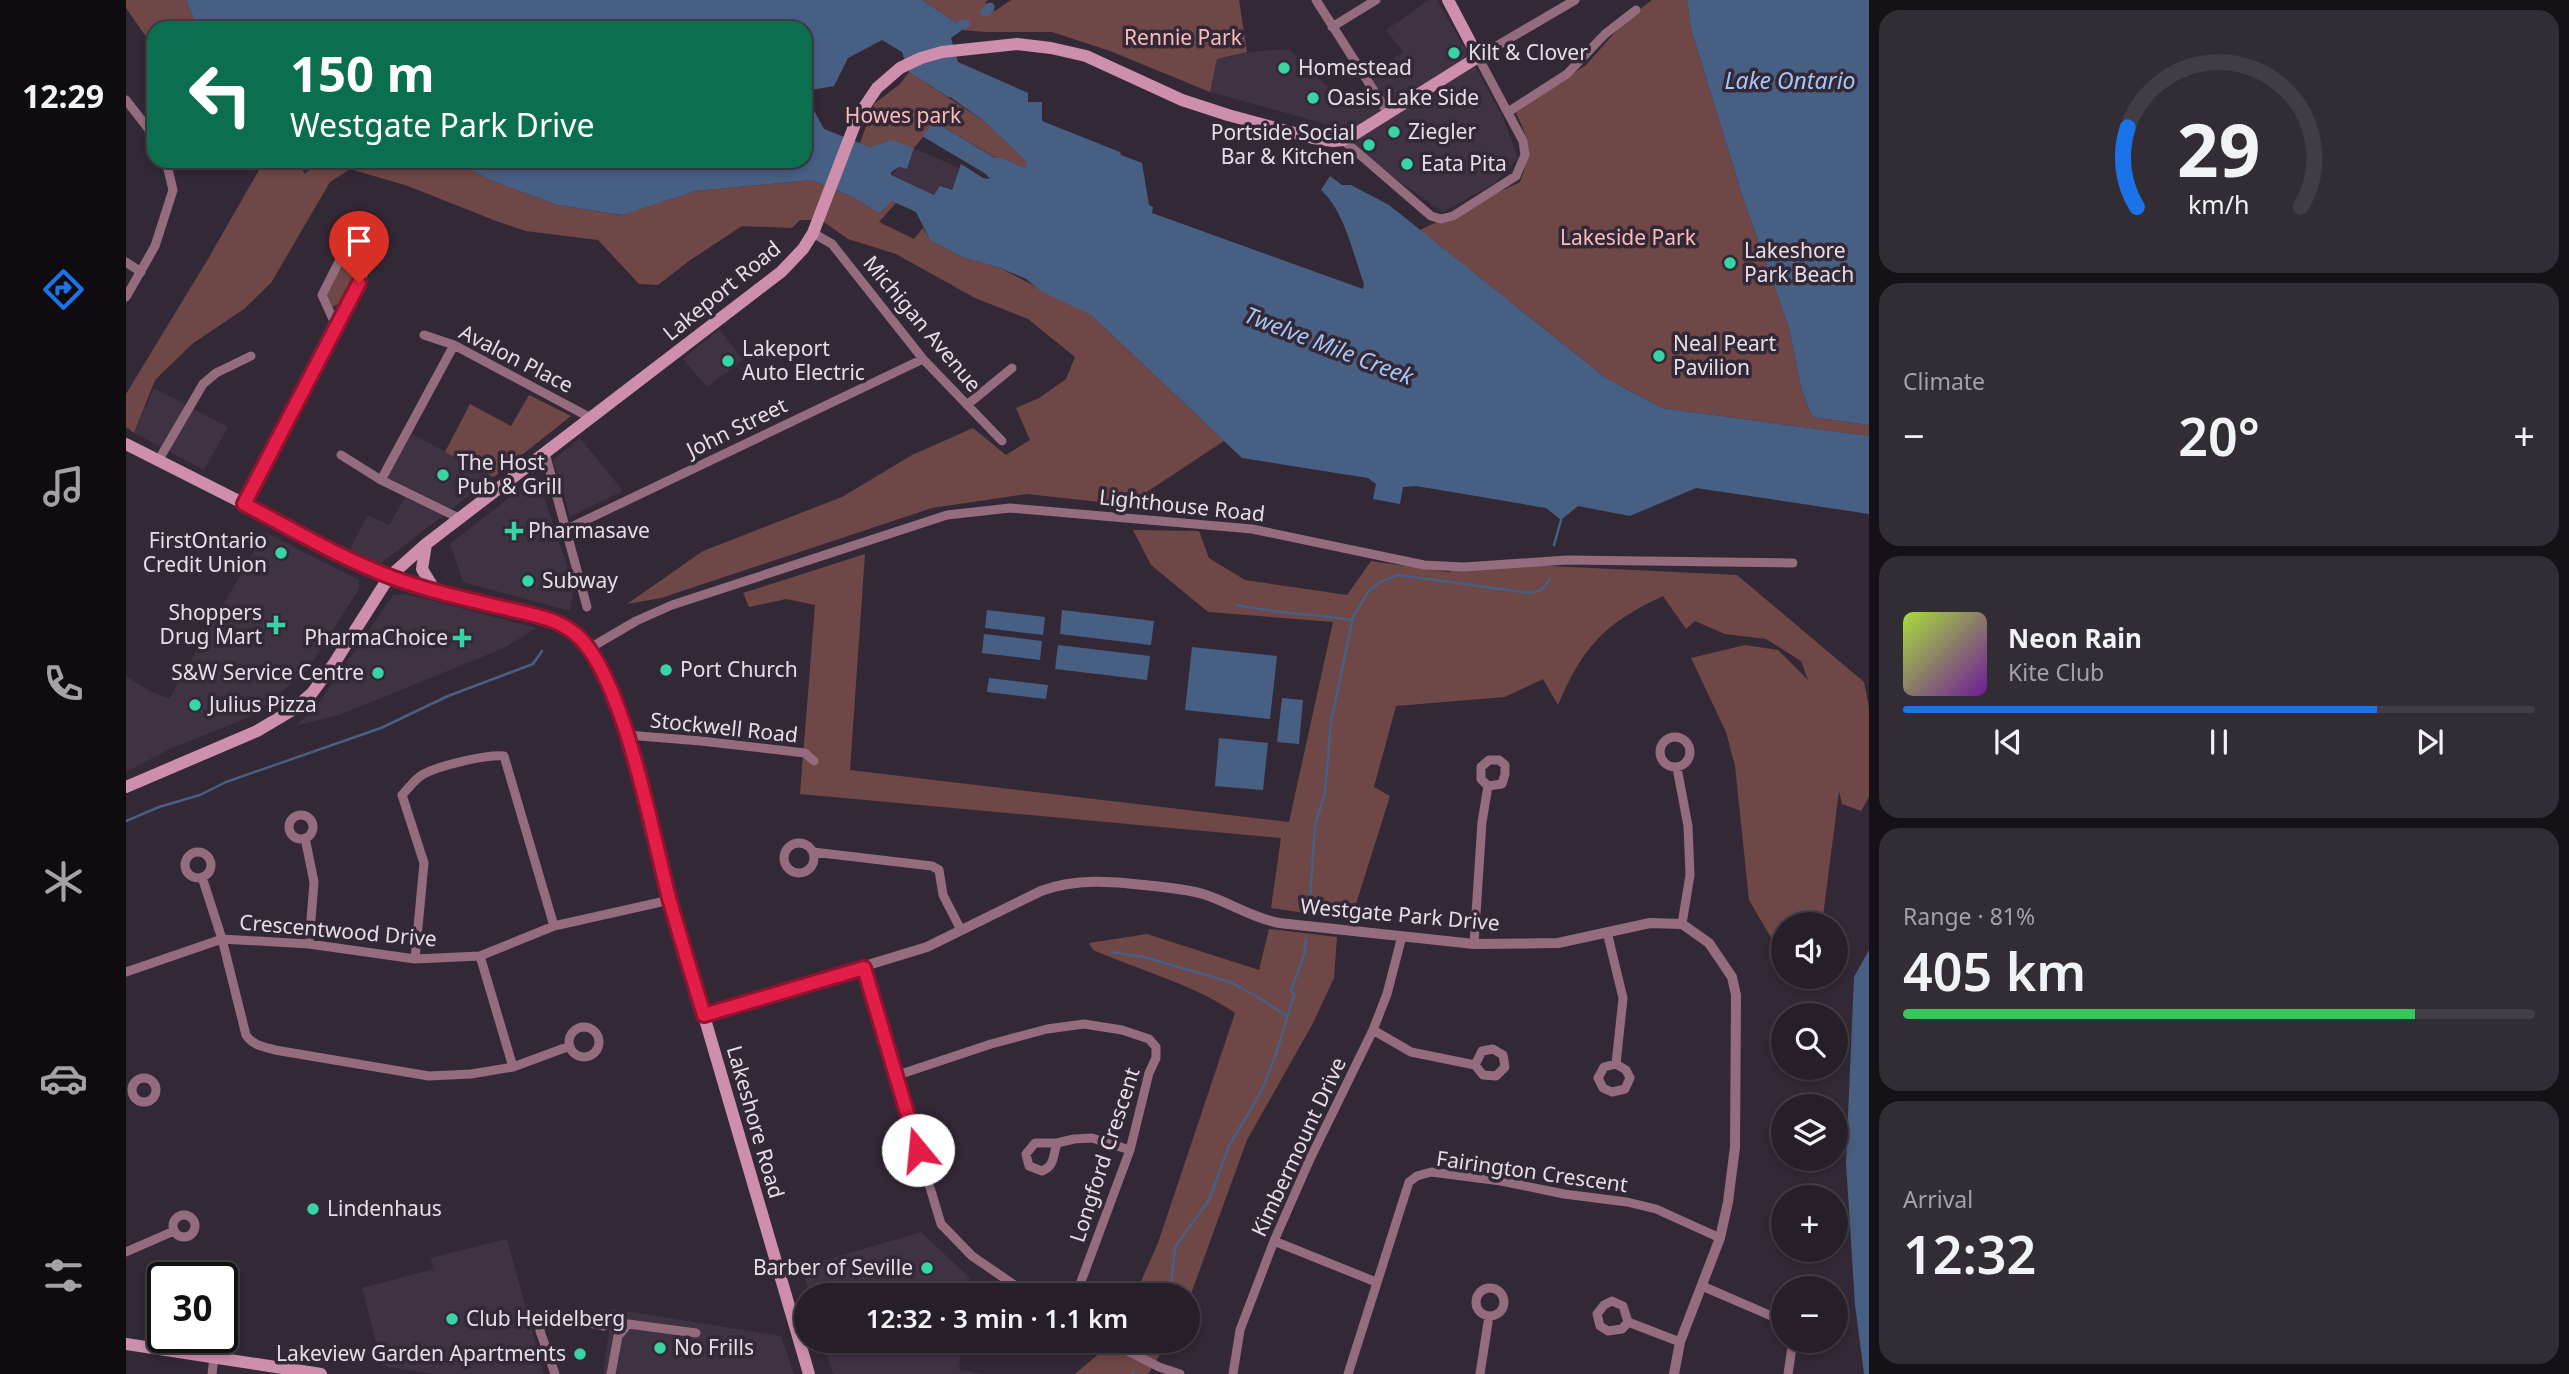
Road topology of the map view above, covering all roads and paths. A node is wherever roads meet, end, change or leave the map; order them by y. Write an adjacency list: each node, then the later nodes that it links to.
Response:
1 (1316, 0): 6 (street)
2 (1376, 0): 6 (street)
3 (1448, 0): 7 (main road)
4 (1575, 0): 7 (street)
5 (1636, 10): 9 (street)
6 (1332, 27): 10 (street)
7 (1478, 57): 9 (street); 10 (main road)
8 (126, 100): 11 (street)
9 (1508, 112): 12 (street)
10 (1388, 113): 12 (main road)
11 (147, 127)
12 (1343, 140): 14 (main road, Lakeport Road)
13 (168, 168): 16 (street)
14 (813, 233): 22 (street, Michigan Avenue); 25 (main road, Lakeport Road)
15 (126, 262): 16 (street)
16 (141, 272): 17 (street)
17 (126, 297)
18 (336, 326): 18 (street); 32 (street)
19 (424, 335): 20 (street, Avalon Place)
20 (454, 345): 25 (street, Avalon Place); 31 (street)
21 (251, 356): 30 (street)
22 (923, 359): 24 (street, Michigan Avenue); 34 (street, John Street)
23 (1012, 368): 24 (street)
24 (967, 405): 26 (street, Michigan Avenue)
25 (591, 418): 28 (main road, Lakeport Road)
26 (1002, 441)
27 (126, 444): 30 (main road, Lakeshore Road)
28 (545, 453): 33 (main road, Lakeport Road); 34 (street)
29 (341, 455): 31 (street)
30 (158, 461): 32 (main road, Lakeshore Road)
31 (381, 480): 33 (street)
32 (244, 504): 37 (main road, Lakeshore Road)
33 (460, 519): 35 (main road, Lakeport Road)
34 (567, 529): 39 (street)
35 (426, 544): 37 (main road, Lakeport Road); 38 (main road)
36 (1793, 563): 40 (street, Lighthouse Road)
37 (389, 577): 38 (main road, Lakeshore Road); 45 (main road, Lakeport Road)
38 (436, 592): 40 (main road, Lakeshore Road)
39 (587, 607)
40 (590, 648): 41 (main road, Lakeshore Road)
41 (627, 735): 42 (street, Stockwell Road); 49 (main road, Lakeshore Road)
42 (814, 761)
43 (1677, 768): 50 (street)
44 (1488, 786): 57 (street)
45 (126, 787)
46 (305, 838): 56 (street)
47 (813, 852): 52 (street)
48 (202, 877): 55 (street)
49 (670, 900): 51 (street, Crescentwood Drive); 62 (main road, Lakeshore Road)
50 (1682, 924): 53 (street, Westgate Park Drive); 72 (street)
51 (554, 926): 58 (street, Crescentwood Drive); 59 (street)
52 (961, 930): 54 (street, Westgate Park Drive); 60 (street, Westgate Park Drive)
53 (1607, 932): 57 (street, Westgate Park Drive); 65 (street)
54 (1402, 936): 57 (street, Westgate Park Drive); 63 (street, Kimbermount Drive)
55 (222, 940): 56 (street, Crescentwood Drive); 61 (street, Crescentwood Drive); 67 (street)
56 (309, 944): 59 (street, Crescentwood Drive)
57 (1474, 944)
58 (480, 956): 59 (street, Crescentwood Drive); 67 (street)
59 (415, 959)
60 (864, 968): 62 (street, Westgate Park Drive); 68 (street)
61 (126, 972)
62 (704, 1015): 93 (main road, Lakeshore Road)
63 (1373, 1030): 66 (street); 73 (street, Kimbermount Drive)
64 (570, 1046): 67 (street)
65 (1616, 1064)
66 (1475, 1065)
67 (513, 1067)
68 (895, 1076): 70 (street, Longford Crescent); 76 (street)
69 (1057, 1143): 70 (street)
70 (1130, 1150): 77 (street, Longford Crescent)
71 (174, 1231): 74 (street)
72 (1720, 1238): 75 (street, Fairington Crescent); 78 (street)
73 (1273, 1241): 75 (street); 95 (street, Kimbermount Drive)
74 (126, 1252)
75 (1376, 1282): 96 (street, Fairington Crescent)
76 (1011, 1283)
77 (1080, 1283)
78 (1702, 1286): 80 (street); 84 (street)
79 (1489, 1316): 97 (street)
80 (1771, 1316)
81 (1628, 1322): 84 (street)
82 (604, 1326): 91 (street)
83 (696, 1333): 92 (street)
84 (1679, 1342): 98 (street)
85 (126, 1344): 88 (main road)
86 (1132, 1353): 94 (street)
87 (1791, 1353): 99 (street)
88 (214, 1357): 89 (street); 90 (main road)
89 (212, 1374)
90 (321, 1374)
91 (555, 1374)
92 (611, 1374)
93 (809, 1374)
94 (1181, 1374)
95 (1233, 1374)
96 (1349, 1374)
97 (1480, 1374)
98 (1674, 1374)
99 (1788, 1374)

